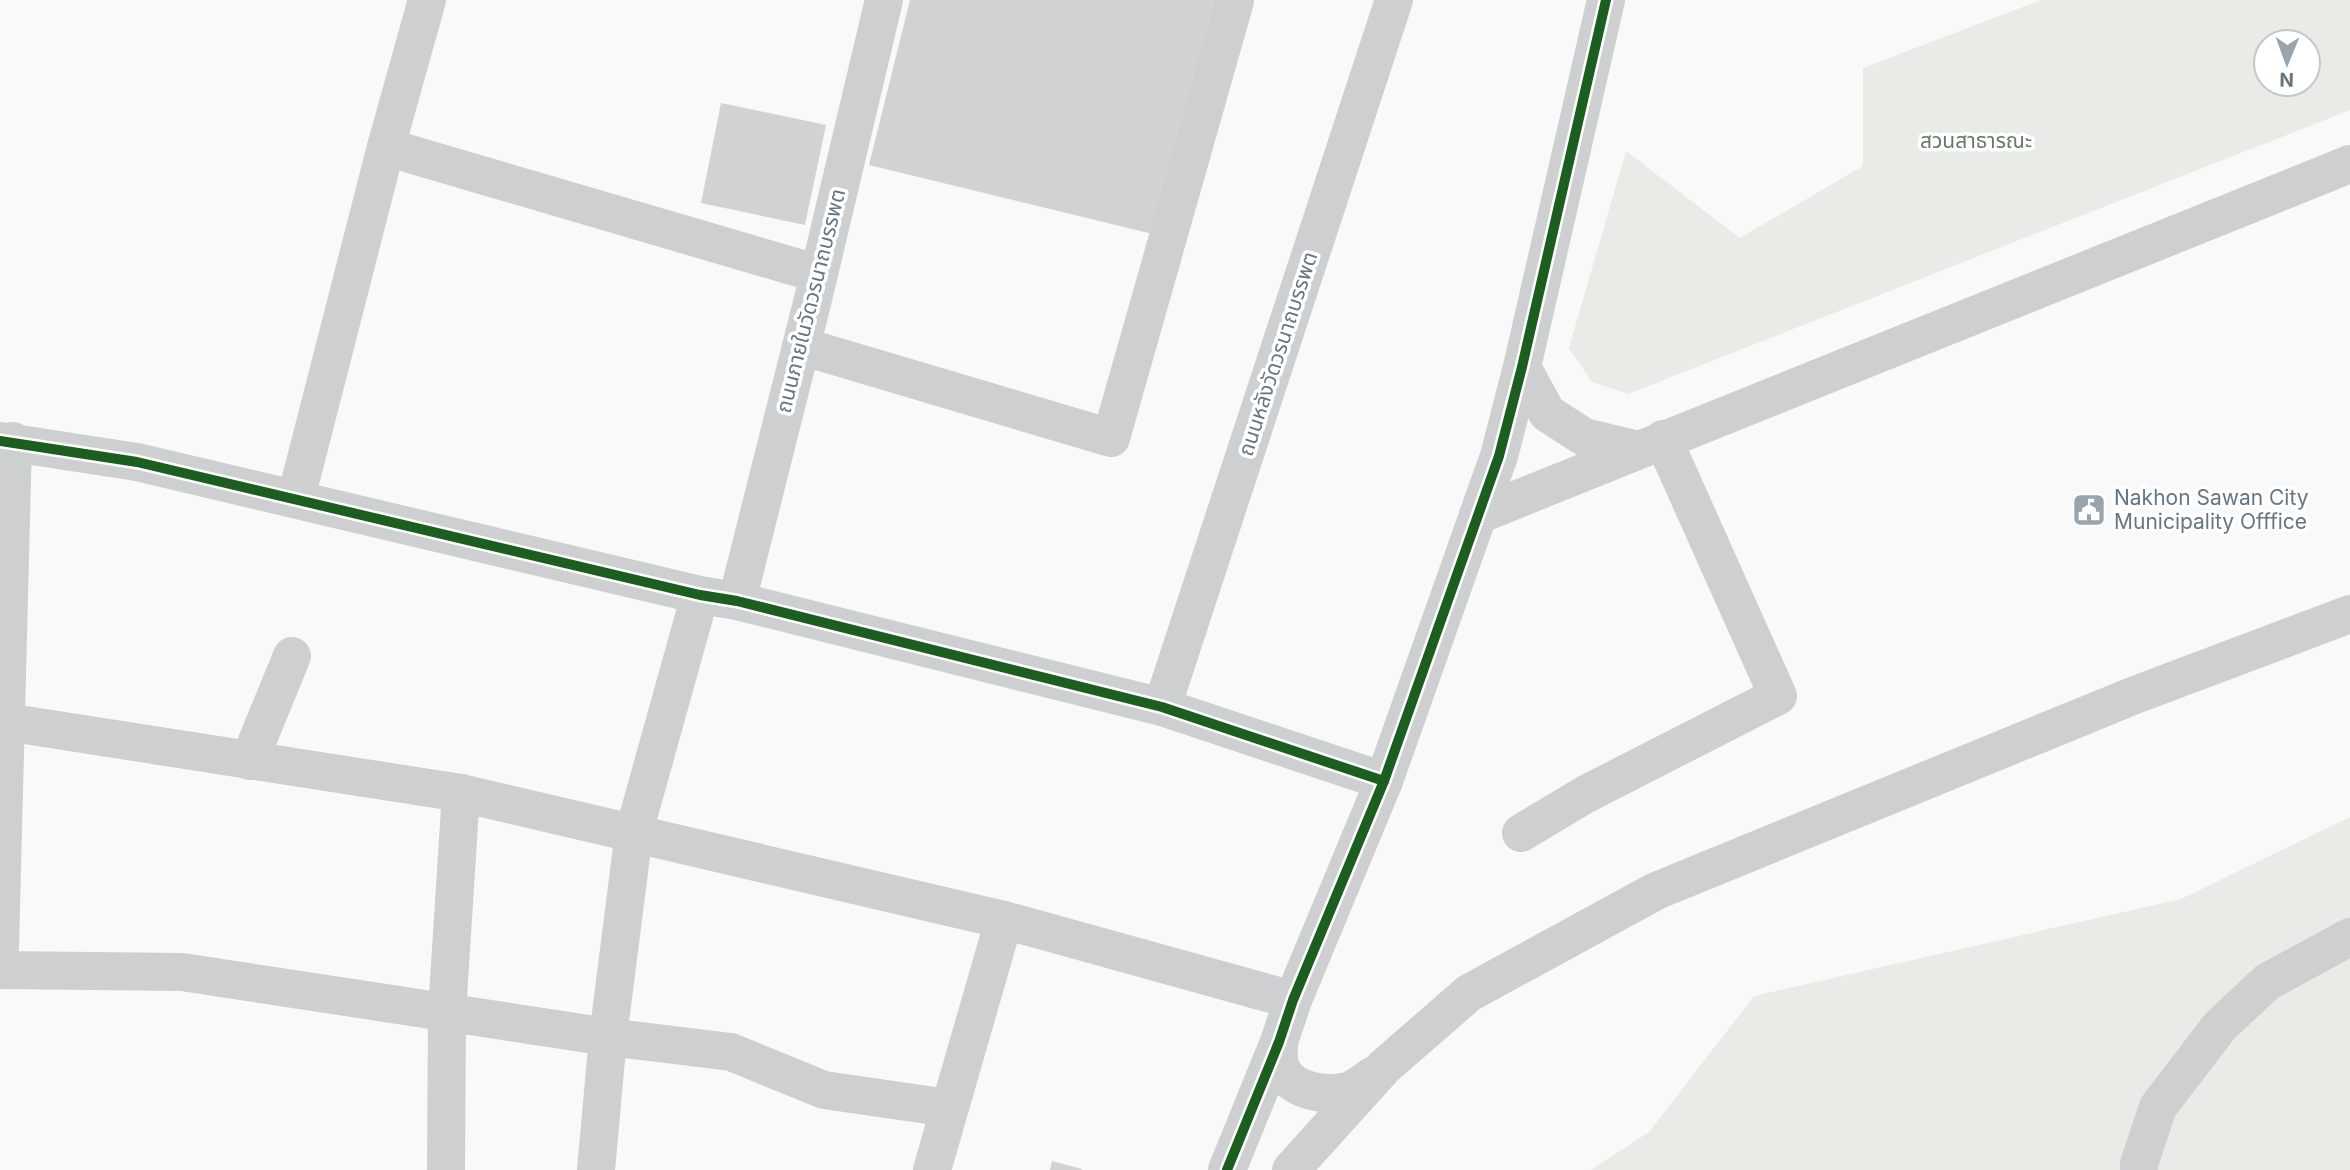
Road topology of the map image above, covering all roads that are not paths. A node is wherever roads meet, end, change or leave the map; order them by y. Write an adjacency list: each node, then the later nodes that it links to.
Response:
1 (427, 0): 6 (street)
2 (884, 0): 8 (street, ถนนภายในวัดวรนาถบรรพต)
3 (1231, 0): 9 (street)
4 (1394, 0): 19 (street, ถนนหลังวัดวรนาถบรรพต)
5 (1606, 0): 10 (street)
6 (386, 147): 8 (street); 13 (street)
7 (2350, 164): 12 (street)
8 (819, 274): 9 (street, ถนนภายในวัดวรนาถบรรพต)
9 (801, 346): 16 (street, ถนนภายในวัดวรนาถบรรพต)
10 (1522, 367): 12 (street); 14 (street)
11 (7, 441): 13 (street); 20 (street)
12 (1651, 444): 14 (street); 25 (street)
13 (296, 498): 15 (street)
14 (1478, 515): 22 (street)
15 (700, 595): 16 (street); 24 (street)
16 (737, 601): 19 (street)
17 (2350, 614): 34 (street)
18 (292, 656): 21 (street)
19 (1162, 707): 22 (street)
20 (6, 722): 21 (street); 28 (street)
21 (249, 761): 23 (street)
22 (1384, 781): 30 (street)
23 (461, 793): 24 (street); 31 (street)
24 (634, 832): 26 (street); 32 (street)
25 (1521, 833)
26 (1004, 920): 30 (street); 35 (street)
27 (2350, 937): 41 (street)
28 (0, 947)
29 (0, 970): 31 (street)
30 (1293, 1000): 33 (street)
31 (447, 1012): 32 (street); 36 (street)
32 (608, 1037): 35 (street); 37 (street)
33 (1279, 1042): 34 (street); 39 (street)
34 (1384, 1067): 40 (street)
35 (948, 1108): 38 (street)
36 (446, 1170)
37 (596, 1170)
38 (932, 1170)
39 (1227, 1170)
40 (1290, 1170)
41 (2139, 1170)

